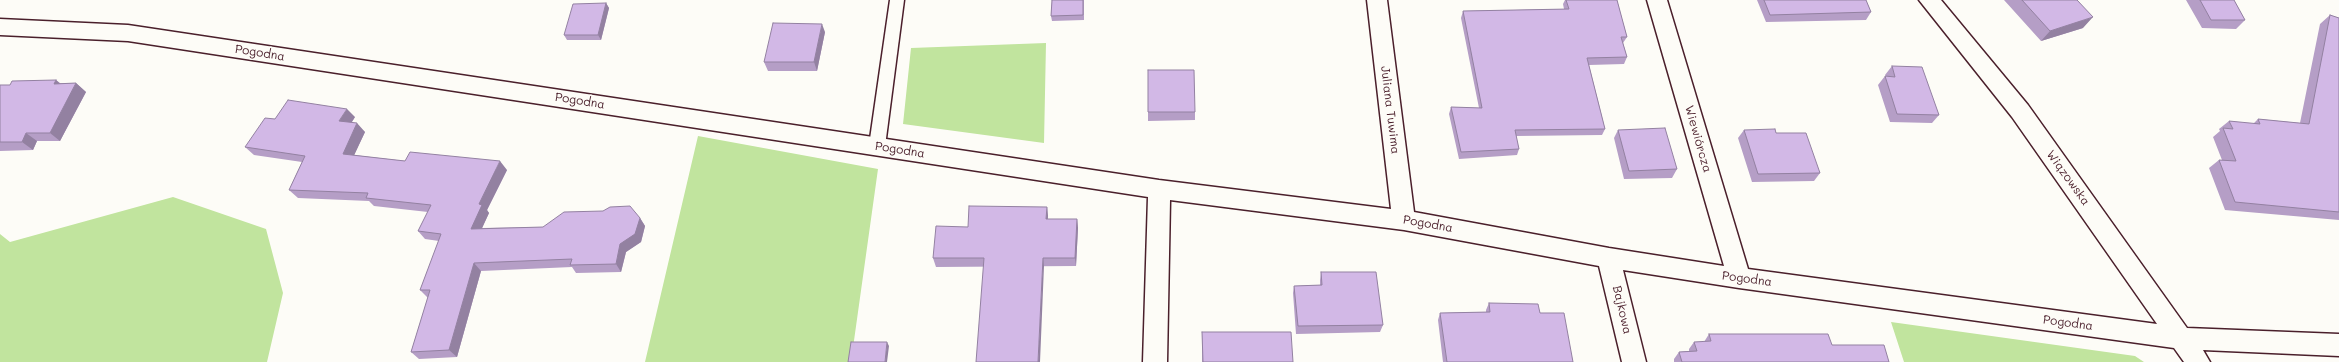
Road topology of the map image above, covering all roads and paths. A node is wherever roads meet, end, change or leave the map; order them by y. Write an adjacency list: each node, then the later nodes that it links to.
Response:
1 (897, 0): 6 (lane)
2 (1376, 0): 8 (street, Juliana Tuwima)
3 (1657, 0): 10 (street, Wiewiórcza)
4 (1929, 0): 11 (street, Wiązowska)
5 (0, 27): 6 (street, Pogodna)
6 (877, 146): 7 (street, Pogodna)
7 (1159, 189): 8 (street, Pogodna); 13 (street)
8 (1404, 220): 9 (street, Pogodna)
9 (1609, 258): 10 (street, Pogodna); 14 (street, Bajkowa)
10 (1739, 278): 11 (street, Pogodna)
11 (2182, 338): 12 (street, Pogodna); 15 (street, Wiązowska)
12 (2339, 345)
13 (1155, 362)
14 (1634, 362)
15 (2198, 362)

